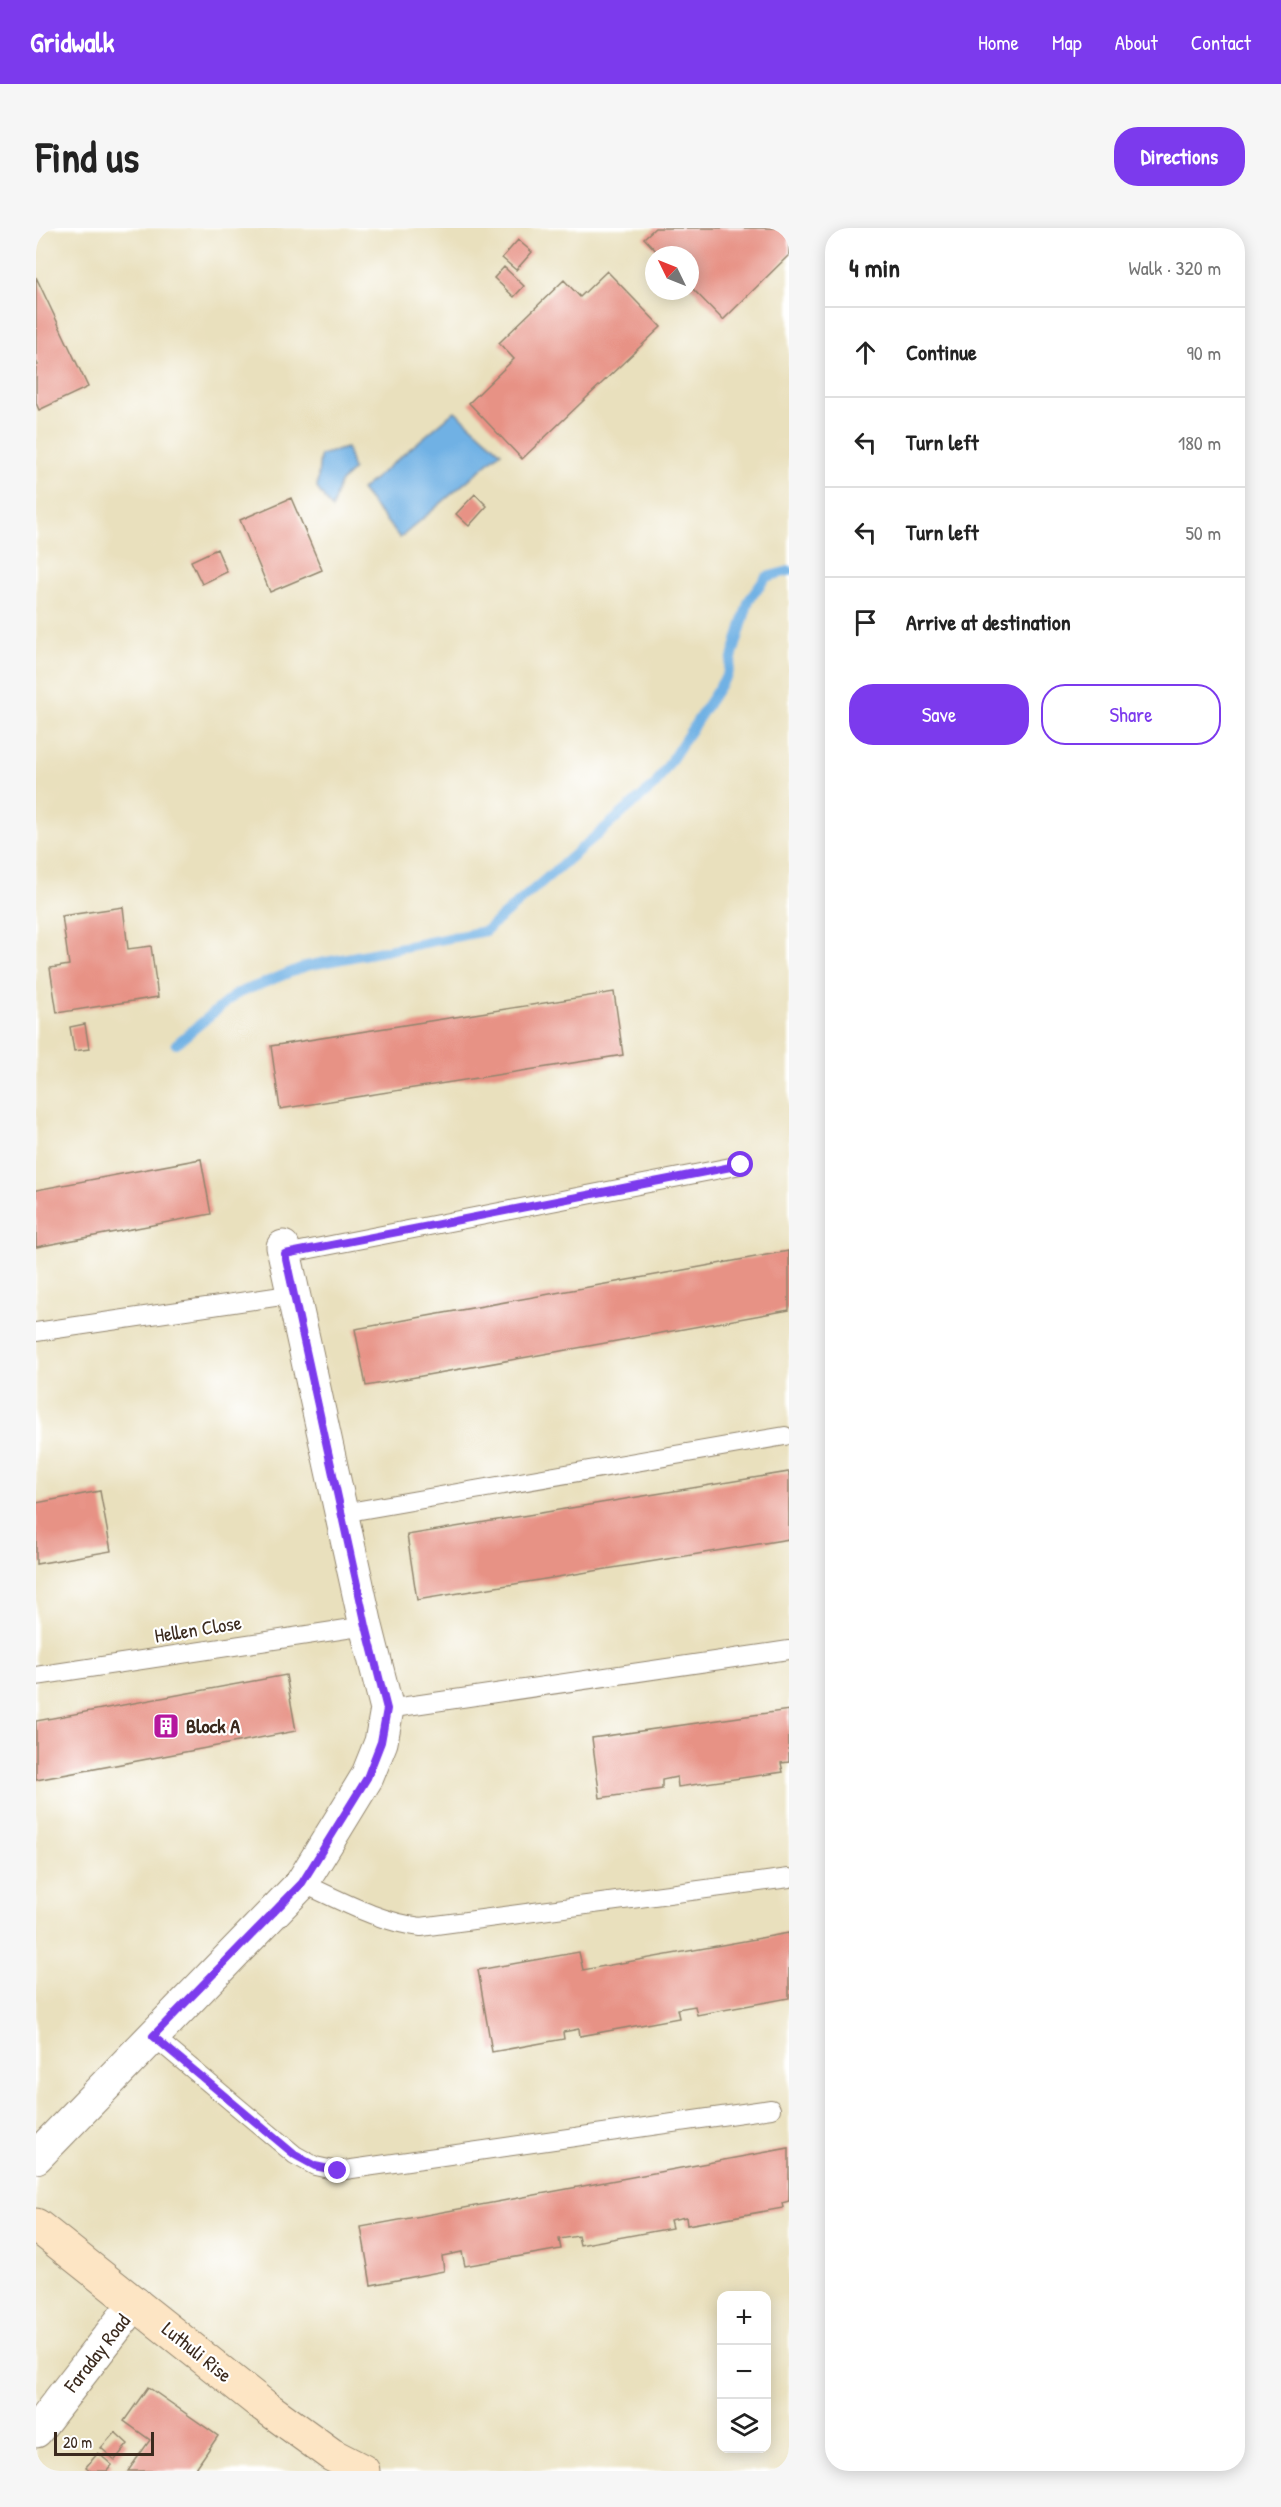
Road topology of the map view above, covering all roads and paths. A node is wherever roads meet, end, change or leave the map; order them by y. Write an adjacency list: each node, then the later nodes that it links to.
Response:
1 (741, 1165): 2 (lane)
2 (284, 1251): 3 (street)
3 (295, 1294): 4 (lane); 6 (street)
4 (36, 1332)
5 (785, 1436): 6 (lane)
6 (343, 1513): 7 (street)
7 (366, 1626): 9 (lane, Hellen Close); 10 (street)
8 (789, 1650): 10 (lane)
9 (36, 1676)
10 (387, 1709): 12 (street)
11 (789, 1878): 12 (lane)
12 (302, 1883): 13 (street)
13 (153, 2036): 14 (lane); 15 (street)
14 (771, 2109)
15 (36, 2157)
16 (36, 2225): 17 (street, Luthuli Rise)
17 (135, 2303): 18 (street, Faraday Road); 19 (street, Luthuli Rise)
18 (36, 2431)
19 (327, 2463): 20 (street, Luthuli Rise)
20 (363, 2471)

